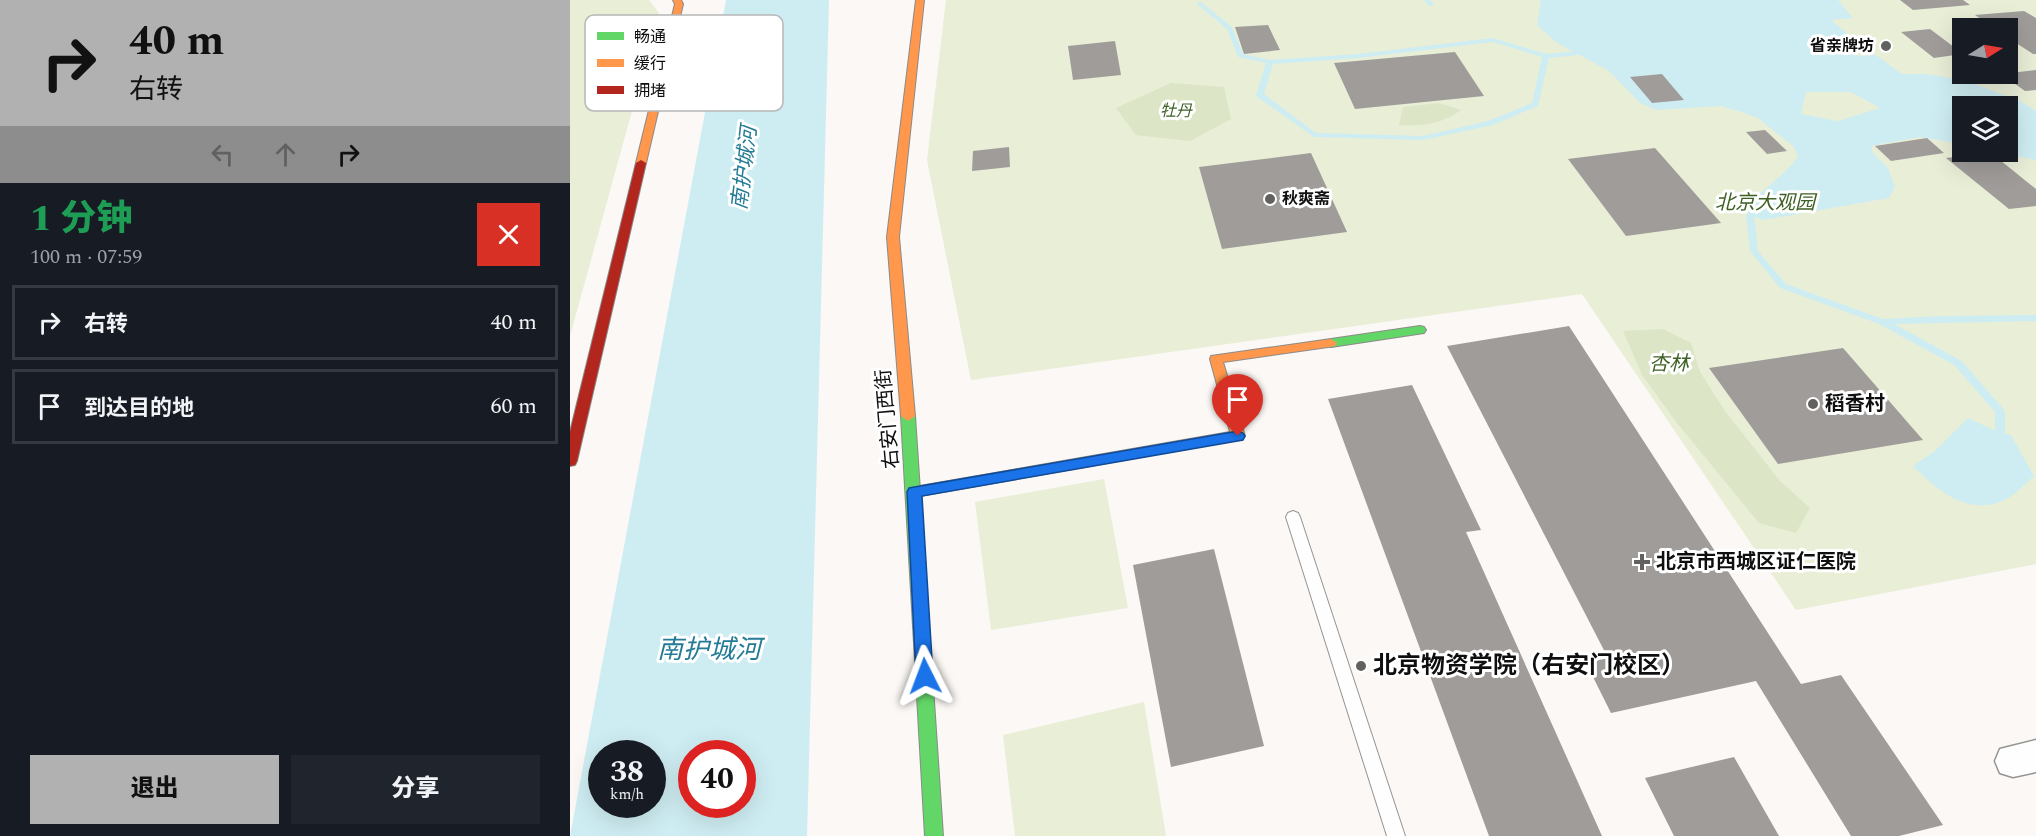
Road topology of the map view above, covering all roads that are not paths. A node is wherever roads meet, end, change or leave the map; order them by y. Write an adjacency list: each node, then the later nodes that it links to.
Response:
1 (677, 0): 3 (main road)
2 (920, 0): 7 (main road, 右安门西街)
3 (675, 15)
4 (653, 111): 6 (main road)
5 (1420, 330): 7 (main road)
6 (570, 461)
7 (914, 492): 9 (main road, 右安门西街)
8 (1293, 517): 10 (lane)
9 (934, 836)
10 (1396, 836)

